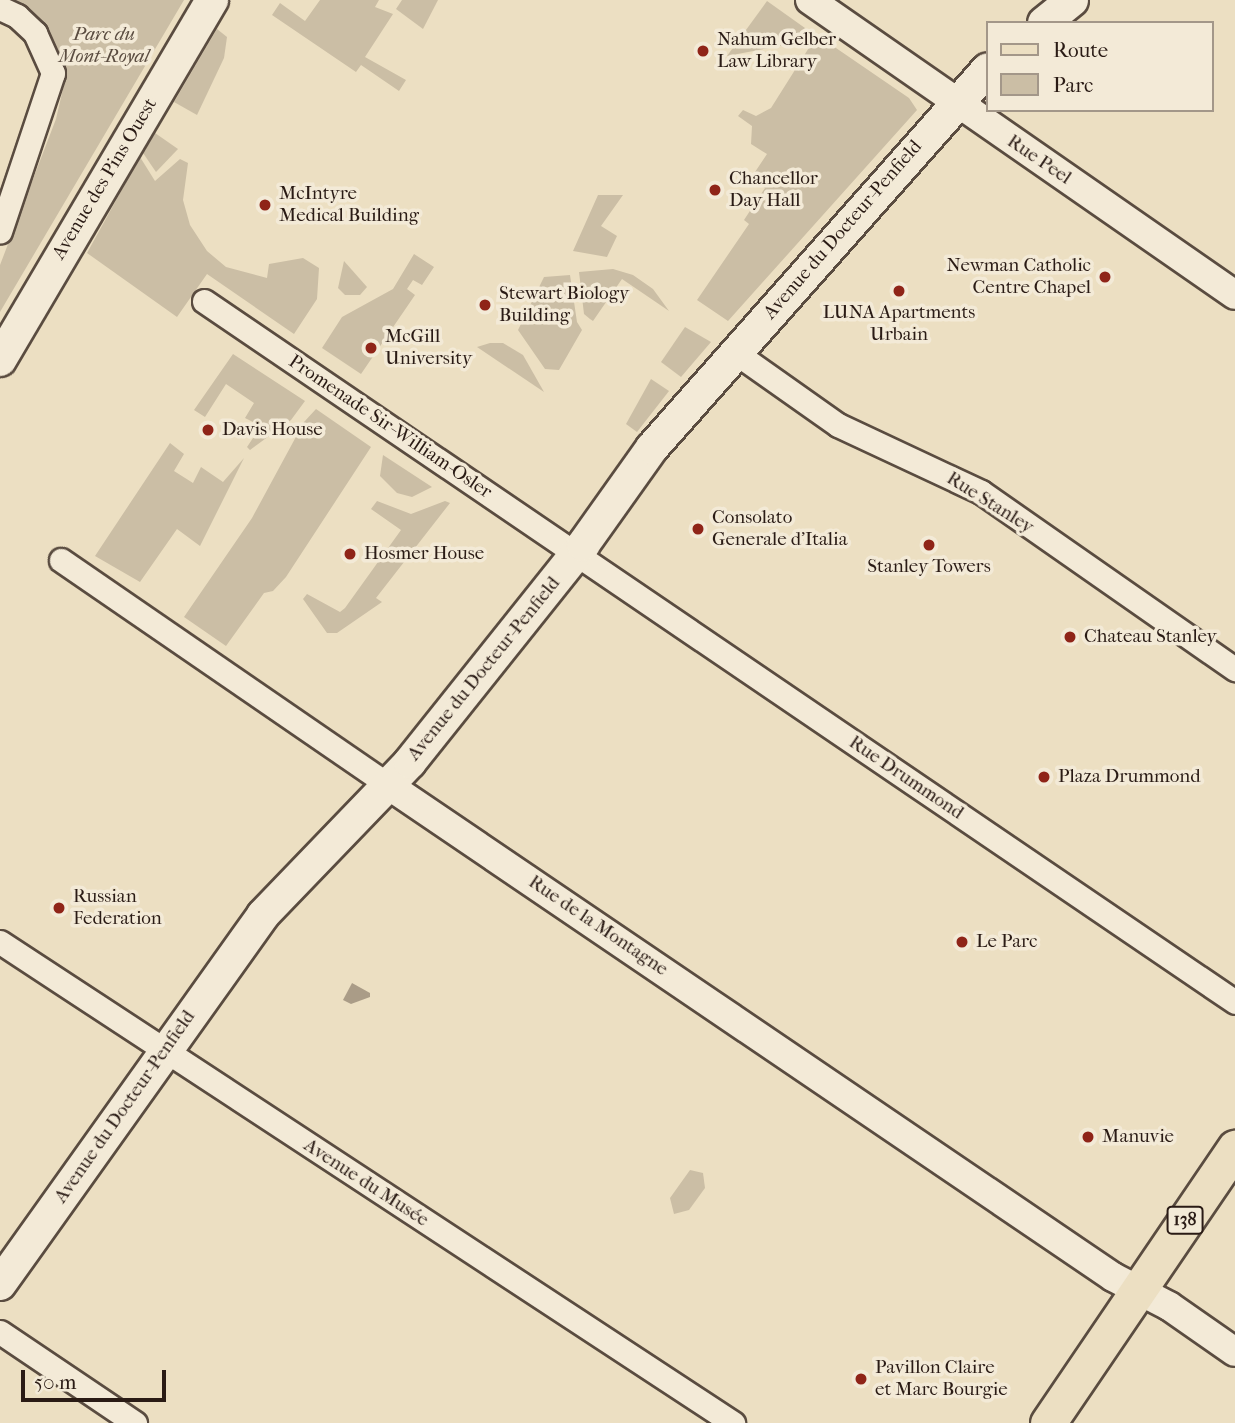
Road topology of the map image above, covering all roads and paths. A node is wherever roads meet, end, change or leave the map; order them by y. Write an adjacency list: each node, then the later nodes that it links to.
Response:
1 (212, 0): 12 (main road, Avenue des Pins Ouest)
2 (810, 0): 7 (street, Rue Peel)
3 (1072, 0): 5 (main road)
4 (0, 8): 8 (street)
5 (1046, 21)
6 (986, 71): 7 (main road, Avenue du Docteur-Penfield)
7 (955, 102): 9 (street, Rue Peel); 11 (main road, Avenue du Docteur-Penfield)
8 (0, 231)
9 (1235, 295)
10 (204, 301): 13 (street, Promenade Sir-William-Osler)
11 (736, 353): 13 (main road, Avenue du Docteur-Penfield); 15 (street, Rue Stanley)
12 (1, 355)
13 (576, 554): 16 (main road, Avenue du Docteur-Penfield); 18 (street, Rue Drummond)
14 (61, 560): 16 (street, Rue de la Montagne)
15 (1235, 669)
16 (388, 785): 19 (main road, Avenue du Docteur-Penfield); 22 (street, Rue de la Montagne)
17 (0, 942): 19 (street, Avenue du Musée)
18 (1235, 1002)
19 (164, 1051): 21 (main road, Avenue du Docteur-Penfield); 27 (street, Avenue du Musée)
20 (1235, 1148): 22 (main road, 138)
21 (0, 1284)
22 (1136, 1292): 24 (street, Rue de la Montagne); 25 (street, Rue de la Montagne); 28 (main road, 138)
23 (0, 1332): 26 (street)
24 (1235, 1352)
25 (1235, 1370)
26 (135, 1423)
27 (733, 1423)
28 (1048, 1423)

